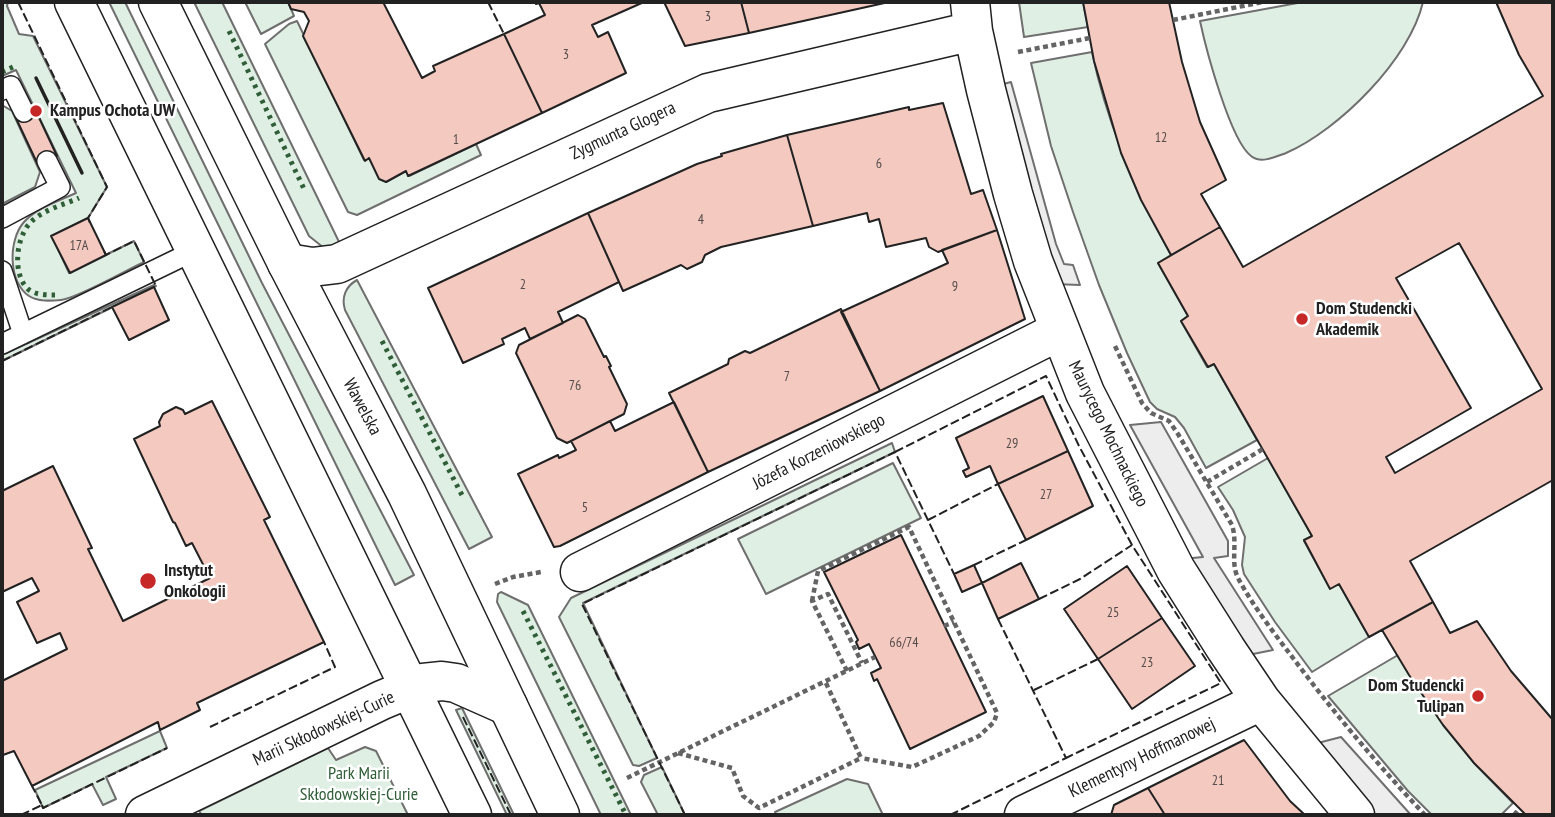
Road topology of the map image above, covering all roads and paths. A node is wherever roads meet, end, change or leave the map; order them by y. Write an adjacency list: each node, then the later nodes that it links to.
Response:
1 (74, 2): 14 (street)
2 (158, 2): 15 (street, Wawelska)
3 (1263, 2): 5 (path)
4 (972, 16): 15 (street, Zygmunta Glogera); 17 (street, Maurycego Mochnackiego)
5 (1172, 20)
6 (1090, 38): 8 (path)
7 (1016, 39): 8 (path)
8 (1018, 52): 9 (path)
9 (1020, 61)
10 (2, 90): 11 (lane)
11 (24, 112)
12 (47, 161): 13 (lane)
13 (2, 218)
14 (196, 250): 18 (lane); 31 (street)
15 (287, 263): 33 (street, Wawelska)
16 (2, 271): 18 (lane)
17 (1059, 331): 23 (street, Józefa Korzeniowskiego); 32 (street, Maurycego Mochnackiego)
18 (23, 334): 20 (lane)
19 (1113, 342): 22 (path)
20 (2, 344)
21 (1263, 449): 22 (path)
22 (1207, 482): 43 (path)
23 (580, 572)
24 (812, 601): 25 (path); 28 (path); 29 (path)
25 (954, 622): 26 (path); 35 (path)
26 (944, 626)
27 (876, 657): 28 (path)
28 (862, 663): 29 (path)
29 (847, 671): 30 (path)
30 (825, 681): 34 (path); 35 (path)
31 (410, 689): 33 (street, Marii Skłodowskiej-Curie); 38 (street, Marii Skłodowskiej-Curie); 39 (street)
32 (1261, 701): 41 (street, Klementyny Hoffmanowej); 42 (street, Maurycego Mochnackiego)
33 (508, 706): 40 (street, Wawelska)
34 (678, 753): 35 (path); 36 (path)
35 (861, 758)
36 (627, 778)
37 (1519, 809): 44 (path)
38 (145, 815)
39 (472, 815)
40 (560, 815)
41 (1024, 815)
42 (1355, 815)
43 (1425, 815)
44 (1514, 815)

